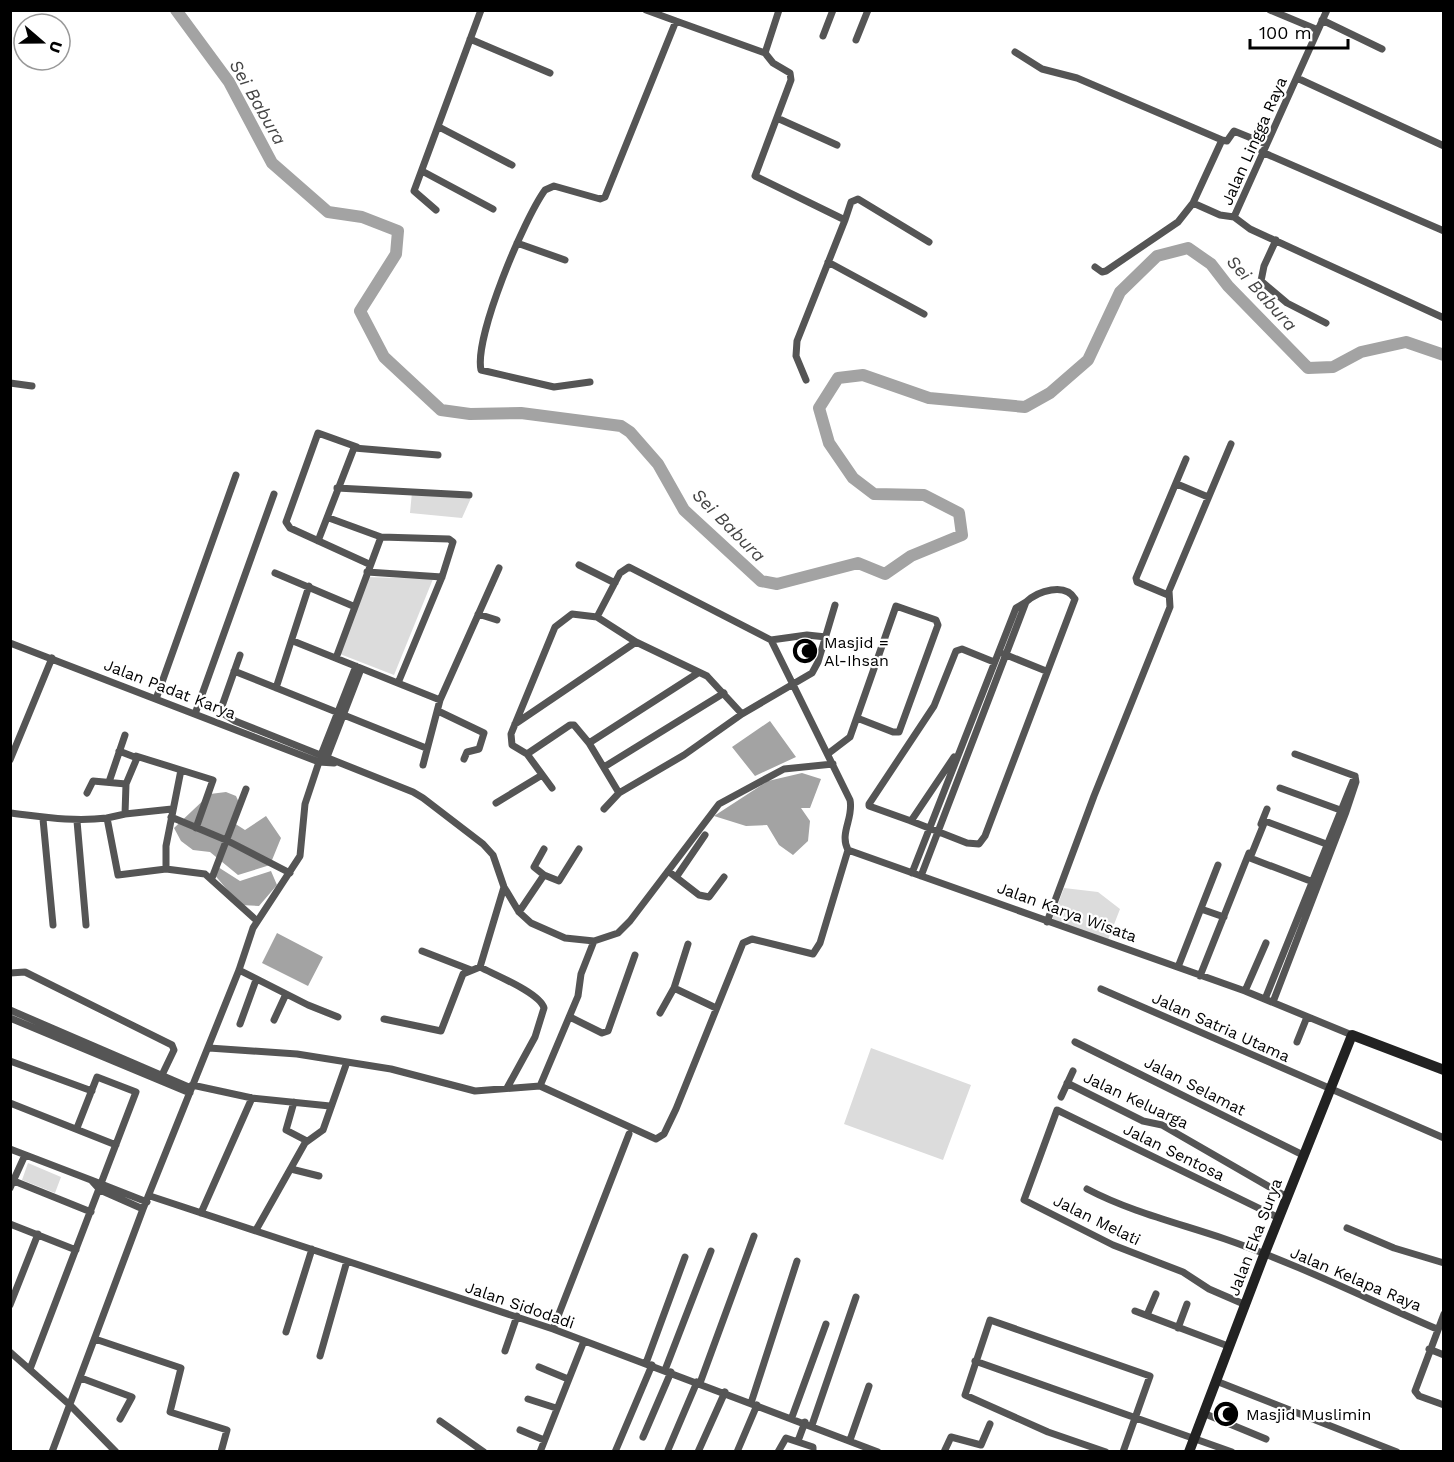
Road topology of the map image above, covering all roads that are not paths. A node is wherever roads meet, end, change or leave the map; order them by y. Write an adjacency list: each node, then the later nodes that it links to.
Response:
1 (481, 10): 12 (street)
2 (646, 10): 9 (street)
3 (779, 10): 16 (street)
4 (833, 10): 11 (street)
5 (868, 10): 13 (street)
6 (1270, 10): 10 (street)
7 (1327, 10): 8 (street, Jalan Lingga Raya)
8 (1322, 20): 10 (street, Jalan Lingga Raya); 14 (street)
9 (676, 21): 16 (street); 35 (street)
10 (1318, 30): 18 (street, Jalan Lingga Raya)
11 (823, 36)
12 (470, 39): 17 (street); 20 (street)
13 (856, 40)
14 (1382, 49)
15 (1015, 52): 21 (street)
16 (765, 53): 19 (street)
17 (550, 73)
18 (1297, 78): 23 (street); 24 (street, Jalan Lingga Raya)
19 (777, 118): 22 (street); 31 (street)
20 (439, 127): 25 (street); 26 (street)
21 (1222, 140): 24 (street); 27 (street)
22 (837, 145)
23 (1443, 146)
24 (1264, 148): 30 (street, Jalan Lingga Raya); 32 (street)
25 (512, 165)
26 (422, 171): 28 (street); 29 (street)
27 (1193, 203): 30 (street); 38 (street)
28 (493, 209)
29 (436, 210)
30 (1234, 217): 33 (street)
31 (844, 220): 34 (street); 37 (street)
32 (1443, 231)
33 (1276, 240): 40 (street); 41 (street)
34 (929, 242)
35 (517, 243): 36 (street); 43 (street)
36 (565, 260)
37 (828, 262): 39 (street); 42 (street)
38 (1095, 267)
39 (924, 315)
40 (1443, 318)
41 (1326, 323)
42 (806, 380)
43 (590, 382)
44 (10, 383): 45 (street)
45 (33, 386)
46 (1231, 444): 55 (street)
47 (357, 447): 48 (street); 52 (street); 58 (street)
48 (438, 455)
49 (1186, 459): 51 (street)
50 (236, 475): 90 (street)
51 (1177, 484): 55 (street); 66 (street)
52 (337, 488): 54 (street); 56 (street)
53 (274, 494): 93 (street)
54 (469, 495)
55 (1208, 497): 66 (street)
56 (328, 518): 57 (street); 58 (street)
57 (381, 537): 60 (street); 63 (street)
58 (318, 541): 60 (street)
59 (579, 565): 64 (street)
60 (368, 568): 63 (street); 68 (street)
61 (499, 568): 69 (street)
62 (275, 573): 65 (street)
63 (442, 576): 86 (street)
64 (615, 583): 70 (street); 73 (street)
65 (309, 586): 68 (street); 74 (street)
66 (1168, 594): 159 (street)
67 (835, 605): 72 (street)
68 (353, 606): 80 (street)
69 (478, 614): 71 (street); 91 (street)
70 (597, 617): 75 (street); 97 (street)
71 (497, 620)
72 (826, 637): 73 (street); 87 (street)
73 (771, 640): 87 (street)
74 (293, 641): 80 (street); 88 (street)
75 (636, 642): 85 (street); 97 (street)
76 (10, 643): 79 (street, Jalan Padat Karya)
77 (1002, 654): 81 (street); 84 (street); 84 (street); 136 (street)
78 (240, 655): 83 (street)
79 (52, 658): 90 (street, Jalan Padat Karya); 109 (street)
80 (336, 658): 82 (street)
81 (994, 662): 100 (street); 133 (street)
82 (358, 667): 86 (street); 95 (street)
83 (234, 671): 88 (street); 107 (street)
84 (1046, 671): 136 (street)
85 (698, 673): 89 (street); 99 (street)
86 (398, 683): 91 (street)
87 (792, 686): 94 (street); 103 (street)
88 (276, 688): 95 (street)
89 (724, 693): 94 (street); 112 (street)
90 (156, 699): 93 (street, Jalan Padat Karya)
91 (440, 700): 92 (street)
92 (438, 711): 101 (street); 108 (street)
93 (195, 714): 107 (street, Jalan Padat Karya)
94 (742, 714): 121 (street)
95 (340, 715): 101 (street); 107 (street)
96 (857, 718): 96 (street); 103 (street)
97 (515, 724): 104 (street)
98 (125, 735): 102 (street)
99 (589, 743): 104 (street); 112 (street)
100 (962, 744): 133 (street); 135 (street)
101 (426, 748): 111 (street)
102 (119, 751): 106 (street); 115 (street)
103 (829, 753): 110 (street)
104 (527, 754): 114 (street)
105 (1295, 754): 126 (street)
106 (136, 756): 113 (street); 116 (street)
107 (322, 758): 146 (street); 154 (street)
108 (464, 759)
109 (10, 760)
110 (833, 764): 142 (street); 145 (street)
111 (423, 765)
112 (604, 767): 121 (street)
113 (181, 770): 123 (street); 134 (street)
114 (542, 776): 117 (street); 122 (street)
115 (109, 782): 116 (street); 120 (street)
116 (126, 784): 128 (street)
117 (552, 788)
118 (1280, 788): 126 (street)
119 (246, 789): 138 (street)
120 (87, 793)
121 (619, 793): 124 (street)
122 (496, 803)
123 (172, 809): 128 (street); 129 (street)
124 (604, 809)
125 (1267, 809): 157 (street)
126 (1343, 811): 139 (street)
127 (10, 813): 131 (street)
128 (125, 814): 130 (street)
129 (171, 817): 134 (street); 144 (street)
130 (107, 818): 132 (street); 144 (street)
131 (43, 819): 132 (street); 161 (street)
132 (77, 821): 160 (street)
133 (911, 821): 135 (street)
134 (196, 828): 138 (street)
135 (929, 828): 136 (street); 147 (street)
136 (937, 831): 150 (street)
137 (705, 835): 149 (street)
138 (226, 840): 146 (street); 152 (street)
139 (1329, 845): 153 (street); 153 (street)
140 (544, 849): 148 (street)
141 (579, 849): 148 (street)
142 (848, 850): 147 (street, Jalan Karya Wisata); 180 (street)
143 (1218, 865): 155 (street)
144 (166, 869): 152 (street)
145 (668, 871): 149 (street); 162 (street)
146 (290, 873): 158 (street)
147 (912, 873): 150 (street, Jalan Karya Wisata)
148 (544, 875): 156 (street)
149 (677, 876): 151 (street)
150 (921, 876): 159 (street, Jalan Karya Wisata)
151 (724, 878)
152 (212, 879): 158 (street)
153 (1315, 882): 178 (street); 179 (street)
154 (504, 887): 156 (street); 167 (street)
155 (1201, 909): 157 (street); 168 (street)
156 (519, 912): 162 (street)
157 (1224, 917): 172 (street)
158 (256, 920): 169 (street)
159 (1047, 922): 168 (street, Jalan Karya Wisata)
160 (86, 925)
161 (53, 926)
162 (594, 941): 184 (street)
163 (1266, 943): 176 (street)
164 (688, 944): 174 (street)
165 (422, 951): 170 (street)
166 (635, 955): 184 (street)
167 (480, 967): 170 (street); 201 (street)
168 (1178, 968): 172 (street, Jalan Karya Wisata)
169 (239, 970): 173 (street); 193 (street)
170 (471, 970): 187 (street)
171 (10, 973): 198 (street)
172 (1200, 976): 176 (street, Jalan Karya Wisata)
173 (256, 980): 177 (street); 189 (street)
174 (674, 988): 180 (street); 182 (street)
175 (1101, 989): 204 (street, Jalan Satria Utama)
176 (1245, 991): 178 (street, Jalan Karya Wisata)
177 (286, 994): 183 (street); 188 (street)
178 (1265, 999): 179 (street, Jalan Karya Wisata)
179 (1273, 1002): 185 (street, Jalan Karya Wisata)
180 (716, 1008): 200 (street)
181 (10, 1010): 198 (street)
182 (660, 1013)
183 (338, 1017)
184 (570, 1017): 200 (street)
185 (1307, 1017): 190 (street, Jalan Karya Wisata); 192 (street)
186 (10, 1018): 202 (street)
187 (384, 1019)
188 (274, 1020)
189 (240, 1024)
190 (1352, 1035): 196 (street, Jalan Karya Wisata); 204 (street, Jalan Eka Surya)
191 (1075, 1042): 218 (street, Jalan Selamat)
192 (1298, 1042)
193 (209, 1048): 195 (street); 202 (street)
194 (10, 1060): 203 (street)
195 (347, 1062): 201 (street); 209 (street)
196 (1443, 1070)
197 (1073, 1071): 199 (street)
198 (162, 1075): 202 (street)
199 (1067, 1083): 205 (street); 224 (street, Jalan Keluarga)
200 (540, 1086): 201 (street)
201 (507, 1088)
202 (191, 1089): 206 (street); 225 (street)
203 (92, 1091): 211 (street); 215 (street)
204 (1329, 1091): 213 (street, Jalan Satria Utama); 218 (street, Jalan Eka Surya)
205 (1062, 1097)
206 (252, 1098): 207 (street); 227 (street)
207 (294, 1102): 209 (street); 214 (street)
208 (10, 1103): 211 (street)
209 (330, 1106): 214 (street)
210 (1057, 1110): 228 (street, Jalan Sentosa); 246 (street, Jalan Melati)
211 (77, 1128): 215 (street)
212 (629, 1134): 253 (street)
213 (1443, 1138)
214 (307, 1141): 219 (street)
215 (116, 1145): 222 (street)
216 (10, 1149): 217 (street, Jalan Sidodadi)
217 (26, 1155): 221 (street); 222 (street, Jalan Sidodadi)
218 (1303, 1155): 224 (street, Jalan Eka Surya)
219 (291, 1169): 220 (street); 231 (street)
220 (319, 1176)
221 (11, 1186): 226 (street)
222 (101, 1187): 225 (street, Jalan Sidodadi); 226 (street)
223 (1087, 1189): 237 (street, Jalan Kelapa Raya)
224 (1287, 1197): 228 (street, Jalan Eka Surya)
225 (146, 1202): 227 (street, Jalan Sidodadi); 256 (street)
226 (91, 1212): 235 (street)
227 (201, 1213): 231 (street, Jalan Sidodadi)
228 (1279, 1218): 237 (street, Jalan Eka Surya)
229 (10, 1224): 232 (street)
230 (1347, 1228): 241 (street)
231 (256, 1230): 234 (street, Jalan Sidodadi)
232 (38, 1234): 235 (street); 245 (street)
233 (754, 1236): 272 (street)
234 (312, 1249): 239 (street, Jalan Sidodadi); 255 (street)
235 (76, 1250): 267 (street)
236 (711, 1251): 268 (street)
237 (1264, 1254): 246 (street, Jalan Eka Surya); 254 (street, Jalan Kelapa Raya)
238 (685, 1257): 265 (street)
239 (347, 1261): 250 (street, Jalan Sidodadi); 263 (street)
240 (797, 1262): 276 (street)
241 (1443, 1263)
242 (1156, 1294): 249 (street)
243 (856, 1297): 285 (street)
244 (1187, 1304): 252 (street)
245 (10, 1305)
246 (1246, 1305): 258 (street, Jalan Eka Surya)
247 (1135, 1311): 249 (street)
248 (1443, 1314): 254 (street)
249 (1147, 1315): 252 (street)
250 (517, 1316): 253 (street, Jalan Sidodadi); 260 (street)
251 (826, 1324): 281 (street)
252 (1178, 1328): 258 (street)
253 (553, 1329): 257 (street, Jalan Sidodadi)
254 (1437, 1329): 259 (street)
255 (286, 1332)
256 (95, 1339): 269 (street); 298 (street)
257 (584, 1341): 265 (street, Jalan Sidodadi); 270 (street)
258 (1228, 1346): 271 (street, Jalan Eka Surya)
259 (1429, 1349): 262 (street); 277 (street)
260 (505, 1351)
261 (10, 1352): 267 (street)
262 (1443, 1355)
263 (320, 1356)
264 (975, 1360): 283 (street); 283 (street); 308 (street)
265 (649, 1364): 268 (street, Jalan Sidodadi); 300 (street)
266 (539, 1367): 270 (street)
267 (30, 1369): 278 (street)
268 (668, 1371): 272 (street, Jalan Sidodadi); 288 (street)
269 (81, 1378): 278 (street); 282 (street)
270 (568, 1378): 279 (street)
271 (1216, 1381): 280 (street, Jalan Eka Surya); 312 (street)
272 (698, 1383): 274 (street, Jalan Sidodadi); 294 (street)
273 (868, 1386): 293 (street)
274 (725, 1392): 276 (street, Jalan Sidodadi); 301 (street)
275 (528, 1399): 279 (street)
276 (754, 1404): 281 (street, Jalan Sidodadi); 302 (street)
277 (1443, 1405)
278 (71, 1406): 296 (street); 297 (street)
279 (556, 1408): 291 (street)
280 (1203, 1413): 289 (street, Jalan Eka Surya); 290 (street)
281 (792, 1417): 285 (street, Jalan Sidodadi)
282 (120, 1419)
283 (1136, 1419): 289 (street); 309 (street)
284 (440, 1420): 295 (street)
285 (808, 1424): 292 (street); 293 (street, Jalan Sidodadi)
286 (990, 1424): 307 (street)
287 (520, 1430): 291 (street)
288 (643, 1437)
289 (1194, 1438): 310 (street, Jalan Eka Surya); 311 (street)
290 (1266, 1439)
291 (544, 1440): 299 (street)
292 (798, 1441): 303 (street); 304 (street)
293 (853, 1442): 305 (street); 306 (street, Jalan Sidodadi)
294 (668, 1450)
295 (483, 1451)
296 (52, 1452)
297 (116, 1452)
298 (221, 1452)
299 (540, 1452)
300 (615, 1452)
301 (698, 1452)
302 (736, 1452)
303 (777, 1452)
304 (813, 1452)
305 (853, 1452)
306 (878, 1452)
307 (945, 1452)
308 (1106, 1452)
309 (1123, 1452)
310 (1189, 1452)
311 (1232, 1452)
312 (1397, 1452)

